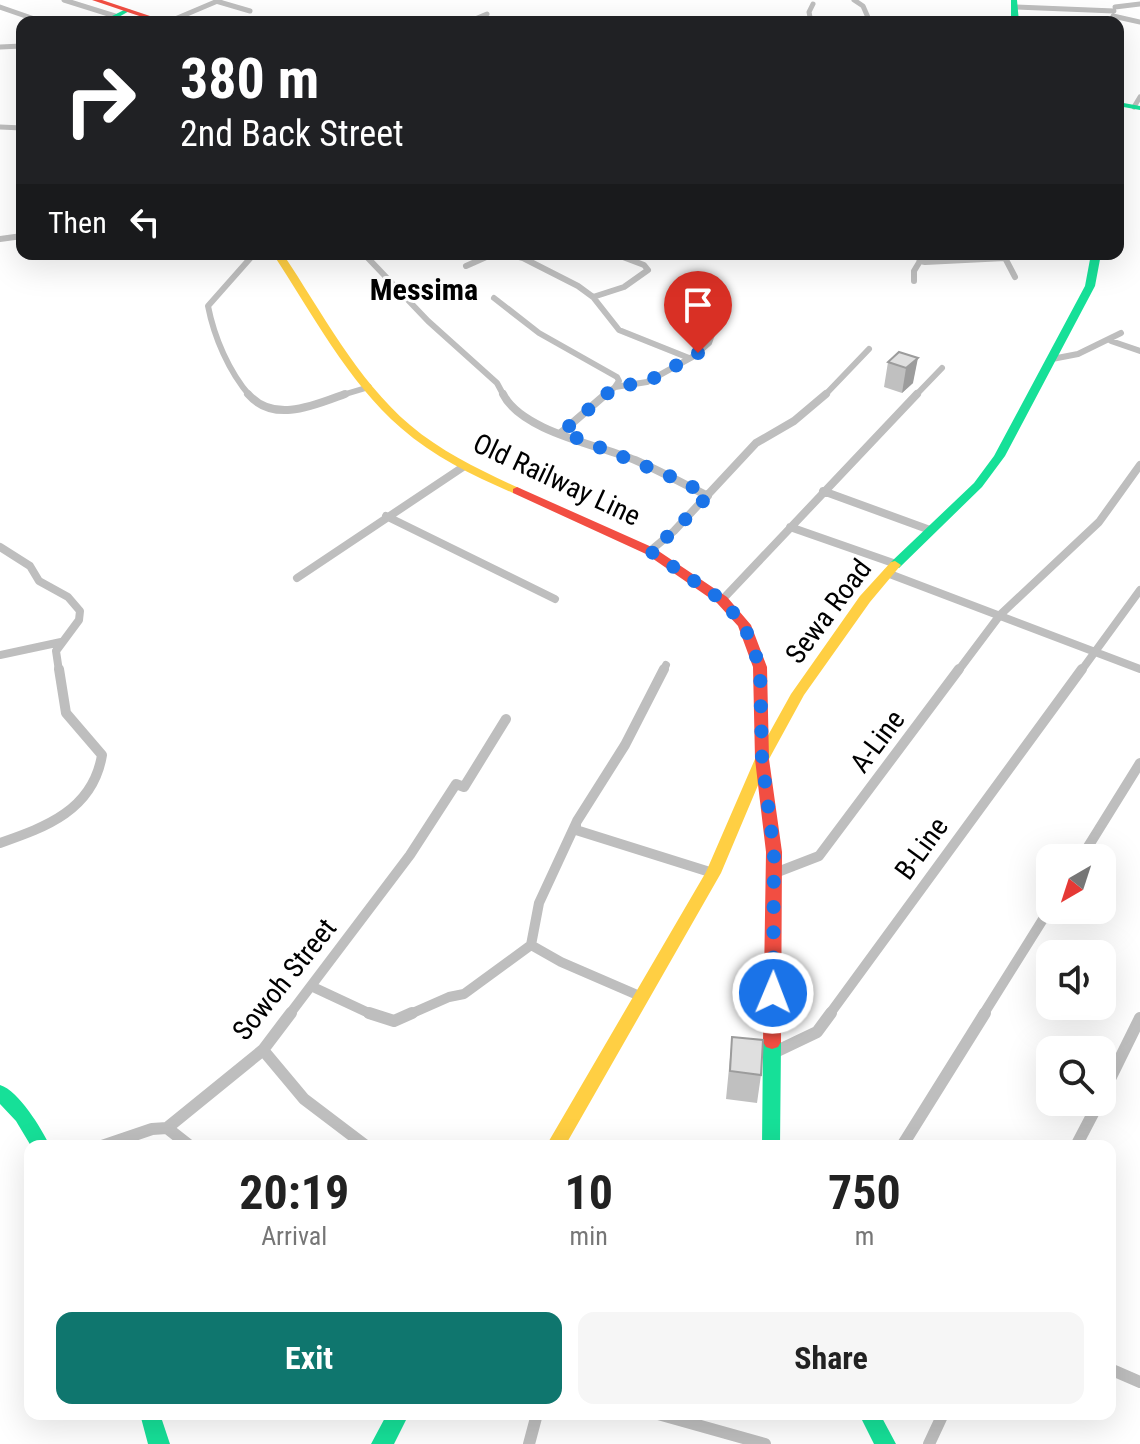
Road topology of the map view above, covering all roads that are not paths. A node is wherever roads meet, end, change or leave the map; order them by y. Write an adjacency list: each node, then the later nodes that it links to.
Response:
1 (64, 0): 14 (street)
2 (95, 0): 14 (main road)
3 (217, 0): 10 (street); 15 (street)
4 (854, 0): 18 (street)
5 (1119, 0): 12 (street)
6 (813, 4): 17 (street)
7 (1140, 4): 12 (street)
8 (0, 7): 13 (street)
9 (1015, 10): 12 (street)
10 (250, 11)
11 (487, 14): 16 (street)
12 (1114, 14)
13 (26, 16)
14 (116, 16)
15 (180, 16)
16 (482, 16)
17 (810, 16)
18 (867, 16)
19 (249, 260): 41 (street)
20 (282, 260): 41 (main road, Old Railway Line)
21 (370, 260): 43 (street)
22 (480, 260): 28 (street)
23 (527, 260): 31 (street)
24 (631, 260): 31 (street)
25 (917, 260): 30 (street)
26 (1006, 260): 29 (street)
27 (1095, 260): 39 (main road, Sewa Road)
28 (466, 266)
29 (1015, 277)
30 (914, 281)
31 (593, 297): 38 (street)
32 (494, 298): 42 (street)
33 (715, 326): 38 (street)
34 (1121, 333): 35 (street)
35 (1111, 341): 37 (street); 39 (street)
36 (869, 349): 47 (street)
37 (1140, 351)
38 (689, 358): 42 (street)
39 (1052, 359): 50 (main road, Sewa Road)
40 (942, 368): 46 (street)
41 (369, 387): 45 (main road, Old Railway Line)
42 (615, 387): 43 (street)
43 (562, 432): 47 (street)
44 (1140, 465): 58 (street, A-Line)
45 (463, 467): 48 (street); 52 (main road, Old Railway Line)
46 (823, 491): 49 (street); 50 (street)
47 (708, 496): 52 (street)
48 (386, 516): 54 (street); 56 (street)
49 (790, 527): 53 (street); 57 (street)
50 (930, 530): 53 (main road, Sewa Road)
51 (0, 547): 59 (street)
52 (650, 551): 57 (main road, Old Railway Line)
53 (891, 569): 58 (street); 65 (main road, Sewa Road)
54 (297, 578)
55 (1140, 590): 60 (street, B-Line)
56 (555, 599)
57 (722, 600): 65 (main road, Old Railway Line)
58 (1000, 615): 60 (street); 71 (street, A-Line)
59 (61, 642): 61 (street); 68 (street)
60 (1093, 651): 63 (street); 78 (street, B-Line)
61 (0, 655)
62 (666, 665): 67 (street)
63 (1140, 669)
64 (506, 719): 74 (street, Sowoh Street)
65 (762, 759): 70 (main road, Sewa Road); 71 (main road, Old Railway Line)
66 (1140, 763): 69 (street)
67 (577, 821): 70 (street); 73 (street)
68 (0, 843)
69 (1090, 844)
70 (713, 873): 75 (main road, Sewa Road)
71 (775, 873): 78 (main road, Old Railway Line)
72 (1040, 924): 89 (street)
73 (531, 945): 74 (street); 75 (street)
74 (313, 987): 77 (street, Sowoh Street)
75 (642, 997): 87 (main road, Sewa Road)
76 (1140, 1018): 79 (street)
77 (263, 1050): 82 (street, Sowoh Street); 86 (street)
78 (772, 1053): 88 (main road, Old Railway Line)
79 (1116, 1067)
80 (0, 1092): 83 (main road)
81 (1092, 1116): 90 (street)
82 (167, 1128): 84 (street, Sowoh Street); 85 (street)
83 (37, 1140)
84 (120, 1140)
85 (182, 1140)
86 (358, 1140)
87 (559, 1140)
88 (771, 1140)
89 (906, 1140)
90 (1079, 1140)
91 (1116, 1372): 92 (street)
92 (1140, 1382)
93 (152, 1420): 99 (main road)
94 (396, 1420): 100 (main road)
95 (535, 1420): 101 (street)
96 (679, 1420): 102 (street)
97 (872, 1420): 103 (main road)
98 (940, 1420): 104 (street)
99 (159, 1444)
100 (382, 1444)
101 (529, 1444)
102 (765, 1444)
103 (885, 1444)
104 (929, 1444)

